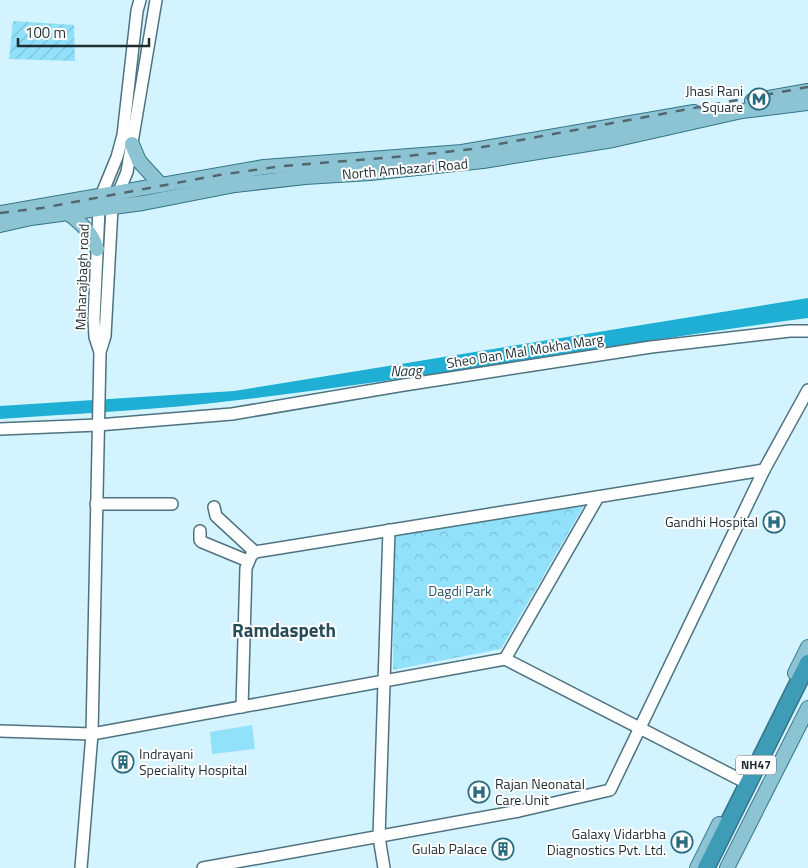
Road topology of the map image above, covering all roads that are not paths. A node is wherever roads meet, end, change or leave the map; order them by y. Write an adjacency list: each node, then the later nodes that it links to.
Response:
1 (140, 0): 8 (street, Maharajbagh road)
2 (156, 0): 5 (street)
3 (808, 91): 6 (main road, North Ambazari Road)
4 (808, 102): 8 (main road, North Ambazari Road)
5 (132, 144): 6 (main road); 7 (street)
6 (161, 185): 7 (main road, North Ambazari Road)
7 (118, 192): 8 (main road, North Ambazari Road)
8 (104, 204): 9 (main road, North Ambazari Road); 10 (main road, North Ambazari Road); 12 (street, Maharajbagh road); 14 (street, Maharajbagh road)
9 (0, 212)
10 (69, 214): 11 (main road, North Ambazari Road); 12 (main road)
11 (0, 225)
12 (97, 249): 14 (street, Maharajbagh road)
13 (808, 331): 16 (street, Sheo Dan Mal Mokha Marg)
14 (100, 352): 16 (street)
15 (808, 390): 18 (street)
16 (98, 425): 17 (street, Sheo Dan Mal Mokha Marg); 20 (street)
17 (0, 430)
18 (764, 470): 19 (street); 33 (street)
19 (598, 497): 24 (street); 27 (street)
20 (96, 504): 21 (street); 35 (street)
21 (172, 504)
22 (214, 507): 25 (street)
23 (200, 530): 25 (street)
24 (389, 530): 25 (street); 30 (street)
25 (252, 557): 31 (street)
26 (808, 647): 36 (main road)
27 (505, 659): 30 (street); 33 (street)
28 (808, 662): 42 (highway, NH47)
29 (808, 677): 43 (highway, NH47)
30 (383, 681): 31 (street); 37 (street)
31 (242, 707): 35 (street)
32 (806, 716): 44 (main road)
33 (639, 729): 36 (street); 37 (street)
34 (0, 731): 35 (street)
35 (92, 734): 38 (street)
36 (741, 780): 41 (main road)
37 (379, 837): 39 (street); 40 (street)
38 (81, 868)
39 (202, 868)
40 (384, 868)
41 (697, 868)
42 (706, 868)
43 (714, 868)
44 (727, 868)

